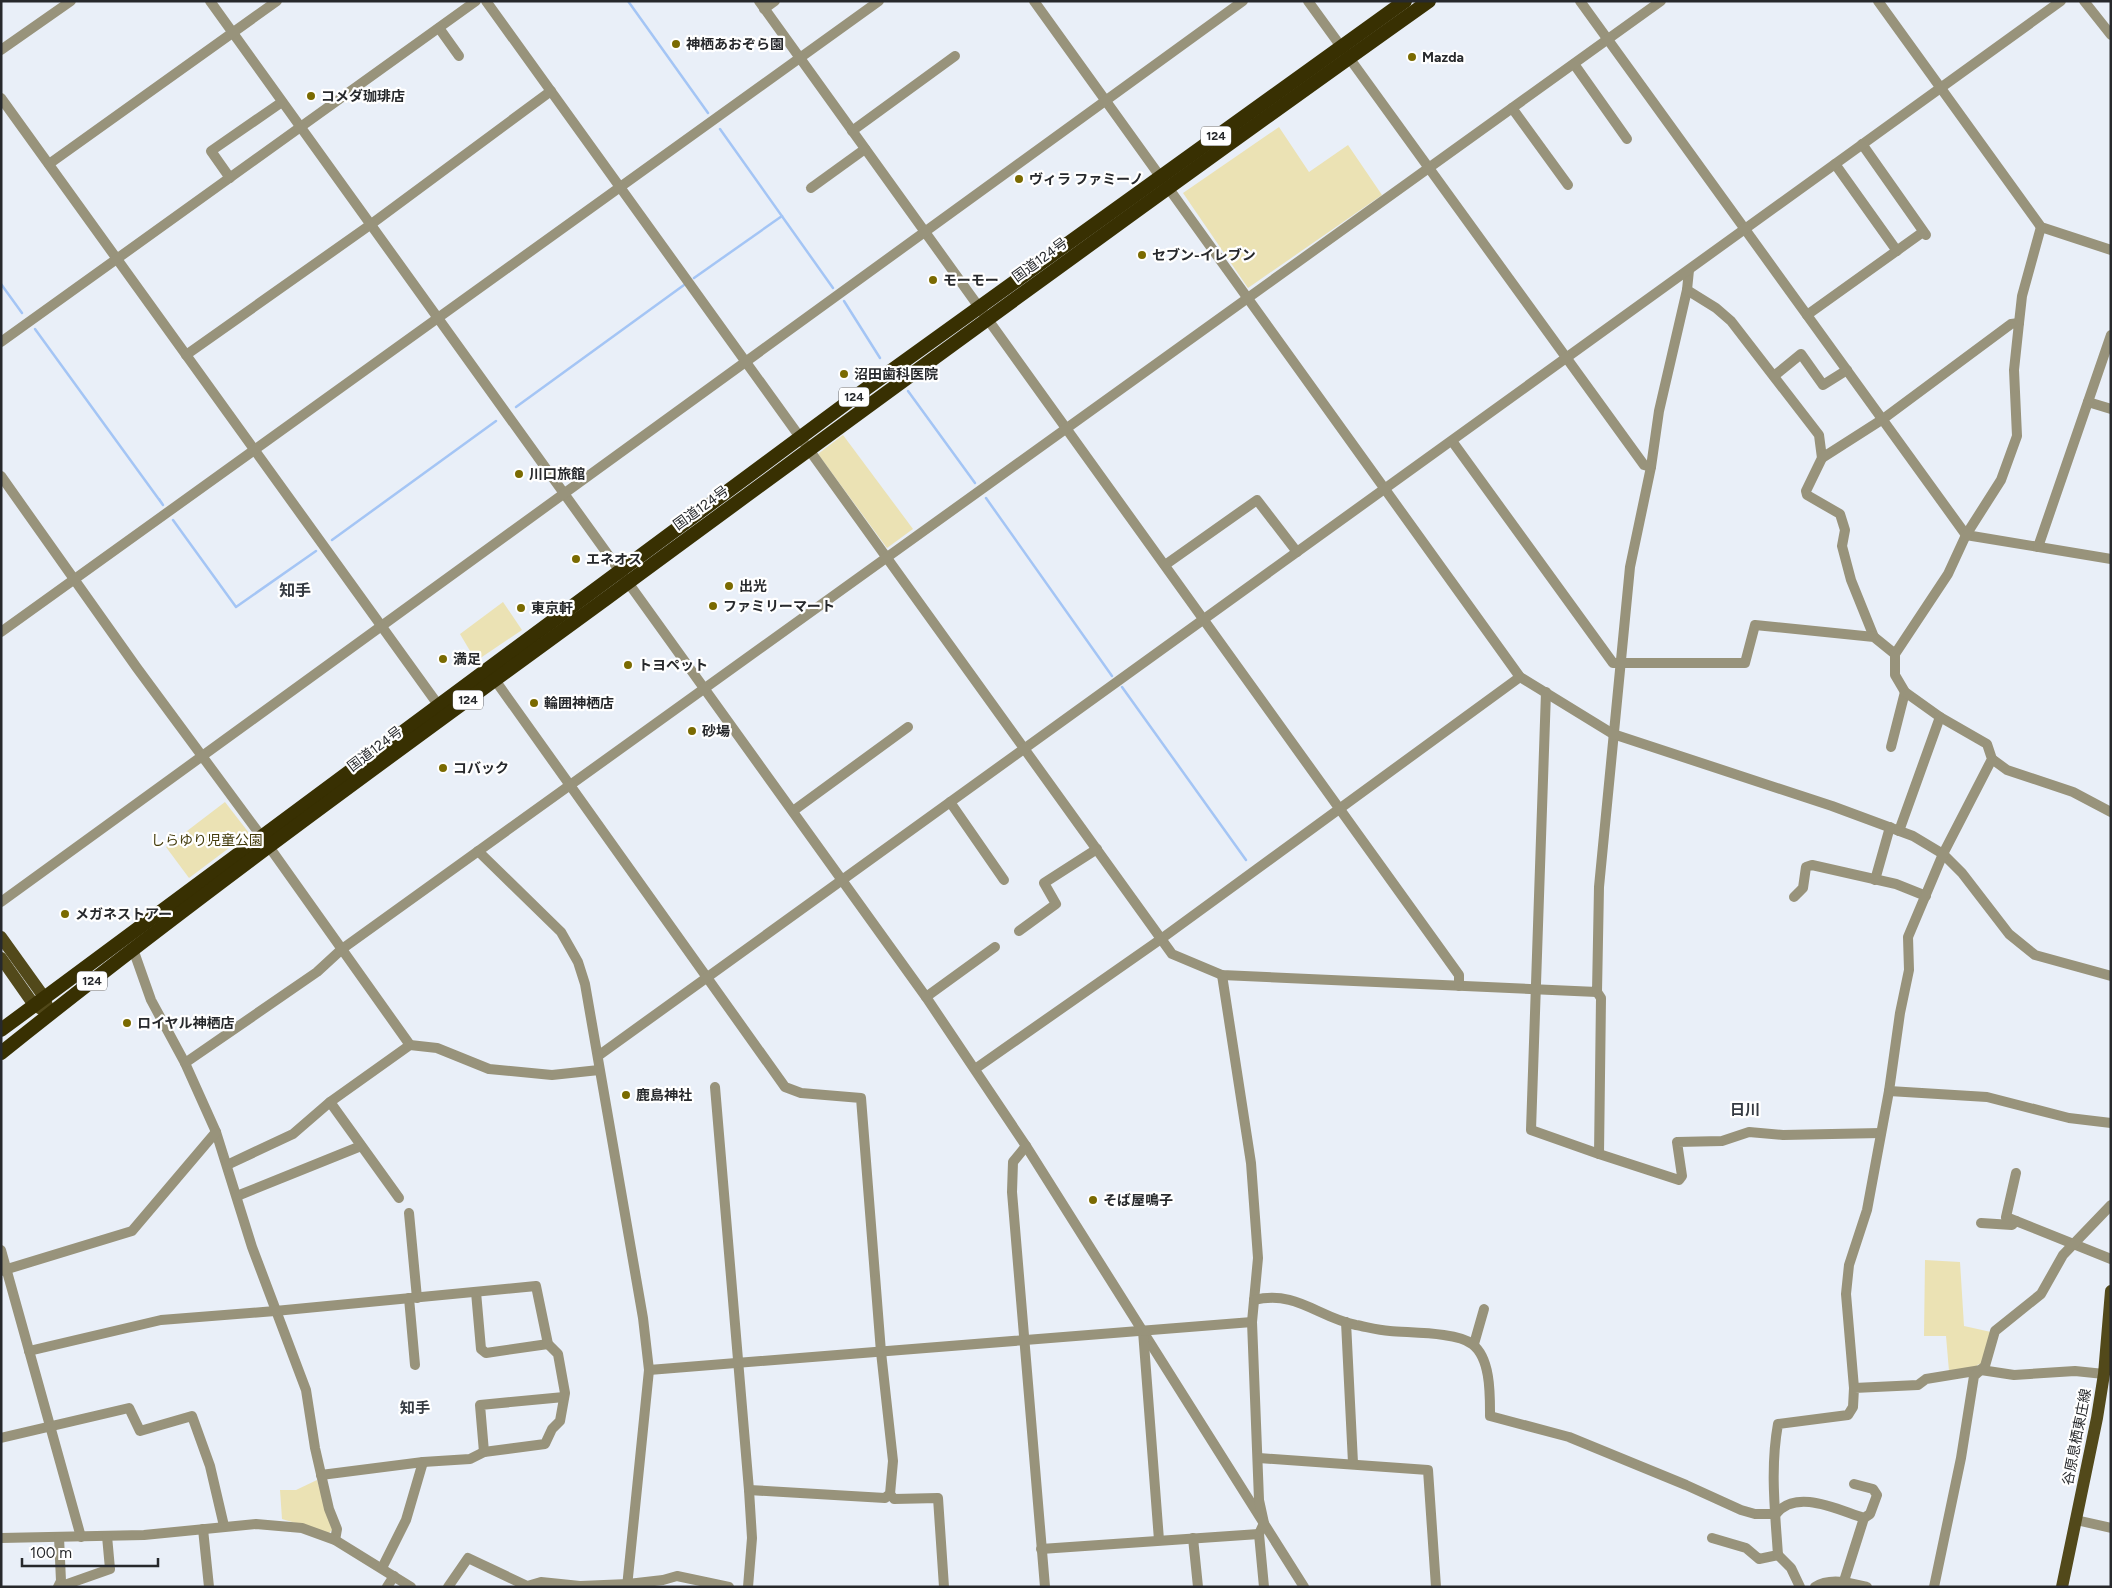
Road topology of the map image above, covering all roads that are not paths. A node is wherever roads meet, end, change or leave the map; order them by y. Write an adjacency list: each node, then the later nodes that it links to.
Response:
1 (71, 1): 23 (street)
2 (210, 1): 20 (street)
3 (277, 1): 20 (street)
4 (476, 1): 19 (street)
5 (486, 1): 30 (street)
6 (775, 1): 18 (street)
7 (1034, 1): 33 (street)
8 (1243, 1): 33 (street)
9 (1308, 1): 24 (street)
10 (1405, 1): 24 (highway, 国道124号 / 124)
11 (1429, 1): 24 (highway, 国道124号 / 124)
12 (1580, 1): 22 (street)
13 (1661, 1): 22 (street)
14 (1878, 1): 29 (street)
15 (2061, 1): 29 (street)
16 (2084, 1): 21 (street)
17 (875, 2): 27 (street)
18 (762, 5): 27 (street)
19 (439, 28): 25 (street); 35 (street)
20 (233, 32): 32 (street); 40 (street)
21 (2111, 35)
22 (1608, 40): 28 (street); 50 (street)
23 (1, 50)
24 (1345, 52): 42 (street); 44 (highway, 国道124号 / 124)
25 (459, 56)
26 (955, 56): 36 (street)
27 (800, 58): 36 (street); 46 (street)
28 (1574, 64): 34 (street); 37 (street)
29 (1940, 88): 38 (street); 49 (street)
30 (551, 92): 46 (street); 48 (street)
31 (1, 98): 40 (street)
32 (282, 102): 35 (street); 43 (street)
33 (1106, 102): 44 (street); 51 (street)
34 (1512, 108): 42 (street); 45 (street)
35 (301, 128): 43 (street); 48 (street)
36 (852, 131): 39 (street)
37 (1627, 139)
38 (1862, 144): 41 (street); 52 (street)
39 (865, 149): 47 (street); 51 (street)
40 (49, 164): 54 (street)
41 (1834, 164): 50 (street); 52 (street)
42 (1430, 167): 57 (street); 66 (street)
43 (230, 178): 54 (street)
44 (1163, 182): 57 (street); 58 (highway, 国道124号 / 124); 61 (highway, 国道124号 / 124)
45 (1568, 185)
46 (620, 187): 60 (street); 67 (street)
47 (810, 188)
48 (370, 225): 60 (street); 65 (street)
49 (2040, 227): 53 (street); 62 (street)
50 (1744, 229): 55 (street); 59 (street)
51 (926, 233): 58 (street); 67 (street)
52 (1897, 250): 59 (street)
53 (2111, 250)
54 (118, 259): 64 (street); 65 (street)
55 (1689, 270): 56 (street); 66 (street)
56 (1687, 290): 69 (street); 79 (street)
57 (1247, 298): 73 (street); 81 (street)
58 (978, 307): 61 (street); 74 (highway, 国道124号 / 124)
59 (1807, 315): 68 (street)
60 (437, 318): 77 (street); 82 (street)
61 (987, 318): 73 (street); 76 (highway, 国道124号 / 124)
62 (2019, 323): 72 (street); 83 (street)
63 (2111, 335): 70 (street)
64 (1, 342)
65 (186, 355): 77 (street)
66 (1567, 356): 75 (street); 79 (street)
67 (747, 363): 74 (street); 82 (street)
68 (1847, 370): 69 (street); 72 (street)
69 (1774, 376): 78 (street)
70 (2088, 402): 71 (street); 84 (street)
71 (2111, 410)
72 (1883, 419): 78 (street); 83 (street)
73 (1066, 428): 86 (street); 88 (street)
74 (801, 436): 76 (street); 89 (highway, 国道124号 / 124)
75 (1452, 440): 81 (street); 96 (street)
76 (810, 448): 86 (street); 89 (highway, 国道124号 / 124)
77 (255, 450): 90 (street); 92 (street)
78 (1822, 458): 94 (street)
79 (1651, 468): 96 (street)
80 (1, 476): 90 (street)
81 (1384, 488): 85 (street); 97 (street)
82 (564, 494): 89 (street); 92 (street)
83 (1966, 535): 84 (street); 95 (street)
84 (2038, 547): 87 (street)
85 (1297, 552): 88 (street); 91 (street)
86 (886, 558): 99 (street); 107 (street)
87 (2111, 559)
88 (1165, 565): 91 (street)
89 (624, 577): 98 (highway, 国道124号 / 124); 99 (street); 102 (highway, 国道124号 / 124)
90 (75, 578): 93 (street); 108 (street)
91 (1203, 619): 107 (street); 112 (street)
92 (382, 626): 102 (street); 108 (street)
93 (1, 632)
94 (1874, 637): 95 (street); 96 (street)
95 (1895, 654): 101 (street)
96 (1620, 662): 105 (street)
97 (1520, 676): 100 (street); 112 (street)
98 (495, 680): 110 (street); 117 (highway, 国道124号 / 124)
99 (704, 688): 110 (street); 113 (street)
100 (1546, 692): 105 (street); 138 (street)
101 (1905, 692): 103 (street); 106 (street)
102 (439, 706): 116 (highway, 国道124号 / 124)
103 (1940, 717): 109 (street); 115 (street)
104 (908, 727): 113 (street)
105 (1613, 734): 115 (street); 139 (street)
106 (1891, 747)
107 (1025, 749): 111 (street); 118 (street)
108 (203, 756): 116 (street); 126 (street)
109 (1992, 759): 114 (street); 120 (street)
110 (570, 785): 119 (street); 136 (street)
111 (950, 802): 121 (street); 122 (street)
112 (1340, 808): 129 (street); 137 (street)
113 (793, 811): 121 (street)
114 (2111, 812)
115 (1894, 829): 120 (street); 123 (street)
116 (261, 836): 117 (street); 141 (highway, 国道124号 / 124)
117 (270, 848): 131 (highway, 国道124号 / 124); 132 (street)
118 (1097, 849): 127 (street); 129 (street)
119 (478, 851): 132 (street); 146 (street)
120 (1943, 854): 124 (street); 135 (street)
121 (842, 879): 136 (street); 140 (street)
122 (1004, 880)
123 (1875, 880): 124 (street); 125 (street)
124 (1926, 896): 151 (street)
125 (1794, 897)
126 (1, 902)
127 (1019, 931)
128 (1, 937): 141 (main road)
129 (1162, 939): 134 (street); 148 (street)
130 (995, 947): 140 (street)
131 (133, 949): 142 (highway, 国道124号 / 124); 147 (street)
132 (342, 949): 144 (street); 147 (street)
133 (1, 958): 141 (main road)
134 (1222, 975): 137 (street); 174 (street)
135 (2111, 976)
136 (708, 977): 146 (street); 184 (street)
137 (1460, 986): 138 (street)
138 (1537, 988): 139 (street); 158 (street)
139 (1598, 992): 158 (street)
140 (926, 997): 148 (street)
141 (39, 1001): 142 (main road); 143 (highway, 国道124号 / 124)
142 (50, 1014): 145 (highway, 国道124号 / 124)
143 (1, 1030)
144 (410, 1045): 149 (street); 152 (street)
145 (1, 1053)
146 (598, 1056): 149 (street)
147 (185, 1063): 154 (street)
148 (975, 1069): 157 (street)
149 (599, 1070): 187 (street)
150 (715, 1087): 185 (street)
151 (1889, 1090): 153 (street); 155 (street)
152 (330, 1102): 156 (street); 159 (street)
153 (2111, 1123)
154 (216, 1132): 159 (street); 170 (street)
155 (1881, 1133): 158 (street); 190 (street)
156 (361, 1146): 161 (street); 162 (street)
157 (1026, 1146): 179 (street); 180 (street)
158 (1599, 1154)
159 (228, 1165): 161 (street)
160 (2016, 1173): 165 (street)
161 (237, 1196): 176 (street)
162 (399, 1198)
163 (2111, 1205): 167 (street)
164 (409, 1213): 173 (street)
165 (2016, 1221): 166 (street); 167 (street)
166 (1981, 1223)
167 (2075, 1245): 169 (street); 188 (street)
168 (1, 1250): 170 (street)
169 (2111, 1259)
170 (4, 1270): 183 (street)
171 (2111, 1291): 189 (main road, 谷原息栖東庄線)
172 (476, 1292): 173 (street); 181 (street); 181 (street)
173 (413, 1298): 176 (street); 186 (street)
174 (1254, 1300): 177 (street); 178 (street)
175 (1484, 1309): 182 (street)
176 (275, 1311): 183 (street); 198 (street)
177 (1252, 1322): 179 (street); 195 (street)
178 (1346, 1322): 182 (street); 197 (street)
179 (1143, 1330): 180 (street); 205 (street); 217 (street)
180 (1026, 1339): 184 (street); 218 (street)
181 (548, 1344): 191 (street)
182 (1474, 1344): 202 (street)
183 (29, 1351): 192 (street)
184 (881, 1352): 185 (street); 201 (street)
185 (737, 1362): 187 (street); 200 (street)
186 (415, 1365)
187 (649, 1370): 223 (street)
188 (1981, 1370): 189 (street); 190 (street); 241 (street)
189 (2104, 1374): 204 (main road, 谷原息栖東庄線)
190 (1854, 1388): 202 (street)
191 (564, 1397): 194 (street); 194 (street)
192 (50, 1426): 193 (street); 206 (street); 212 (street)
193 (1, 1438)
194 (484, 1452): 196 (street)
195 (1259, 1458): 197 (street); 205 (street)
196 (423, 1462): 198 (street); 220 (street)
197 (1353, 1463): 237 (street)
198 (321, 1475): 216 (street)
199 (1854, 1484): 203 (street)
200 (749, 1490): 201 (street); 231 (street)
201 (890, 1494): 232 (street)
202 (1776, 1514): 203 (street); 219 (street)
203 (1864, 1518): 222 (street)
204 (2076, 1520): 207 (street); 242 (main road, 谷原息栖東庄線)
205 (1264, 1523): 209 (street); 236 (street)
206 (224, 1526): 208 (street); 216 (street)
207 (2111, 1528)
208 (204, 1529): 210 (street); 226 (street)
209 (1260, 1534): 214 (street); 235 (street)
210 (107, 1536): 212 (street); 225 (street)
211 (59, 1537): 212 (street); 213 (street); 225 (street)
212 (81, 1537)
213 (1, 1538)
214 (1193, 1538): 217 (street); 234 (street)
215 (1712, 1538): 219 (street)
216 (335, 1540): 220 (street)
217 (1159, 1540): 218 (street)
218 (1042, 1549): 233 (street)
219 (1778, 1555): 238 (street)
220 (382, 1568): 221 (street)
221 (394, 1576): 227 (street); 228 (street)
222 (1844, 1581): 239 (street); 240 (street)
223 (627, 1585): 224 (street); 230 (street)
224 (524, 1586): 229 (street)
225 (58, 1587)
226 (209, 1587)
227 (387, 1587)
228 (410, 1587)
229 (448, 1587)
230 (729, 1587)
231 (748, 1587)
232 (944, 1587)
233 (1045, 1587)
234 (1198, 1587)
235 (1264, 1587)
236 (1304, 1587)
237 (1436, 1587)
238 (1800, 1587)
239 (1815, 1587)
240 (1867, 1587)
241 (1934, 1587)
242 (2062, 1587)

